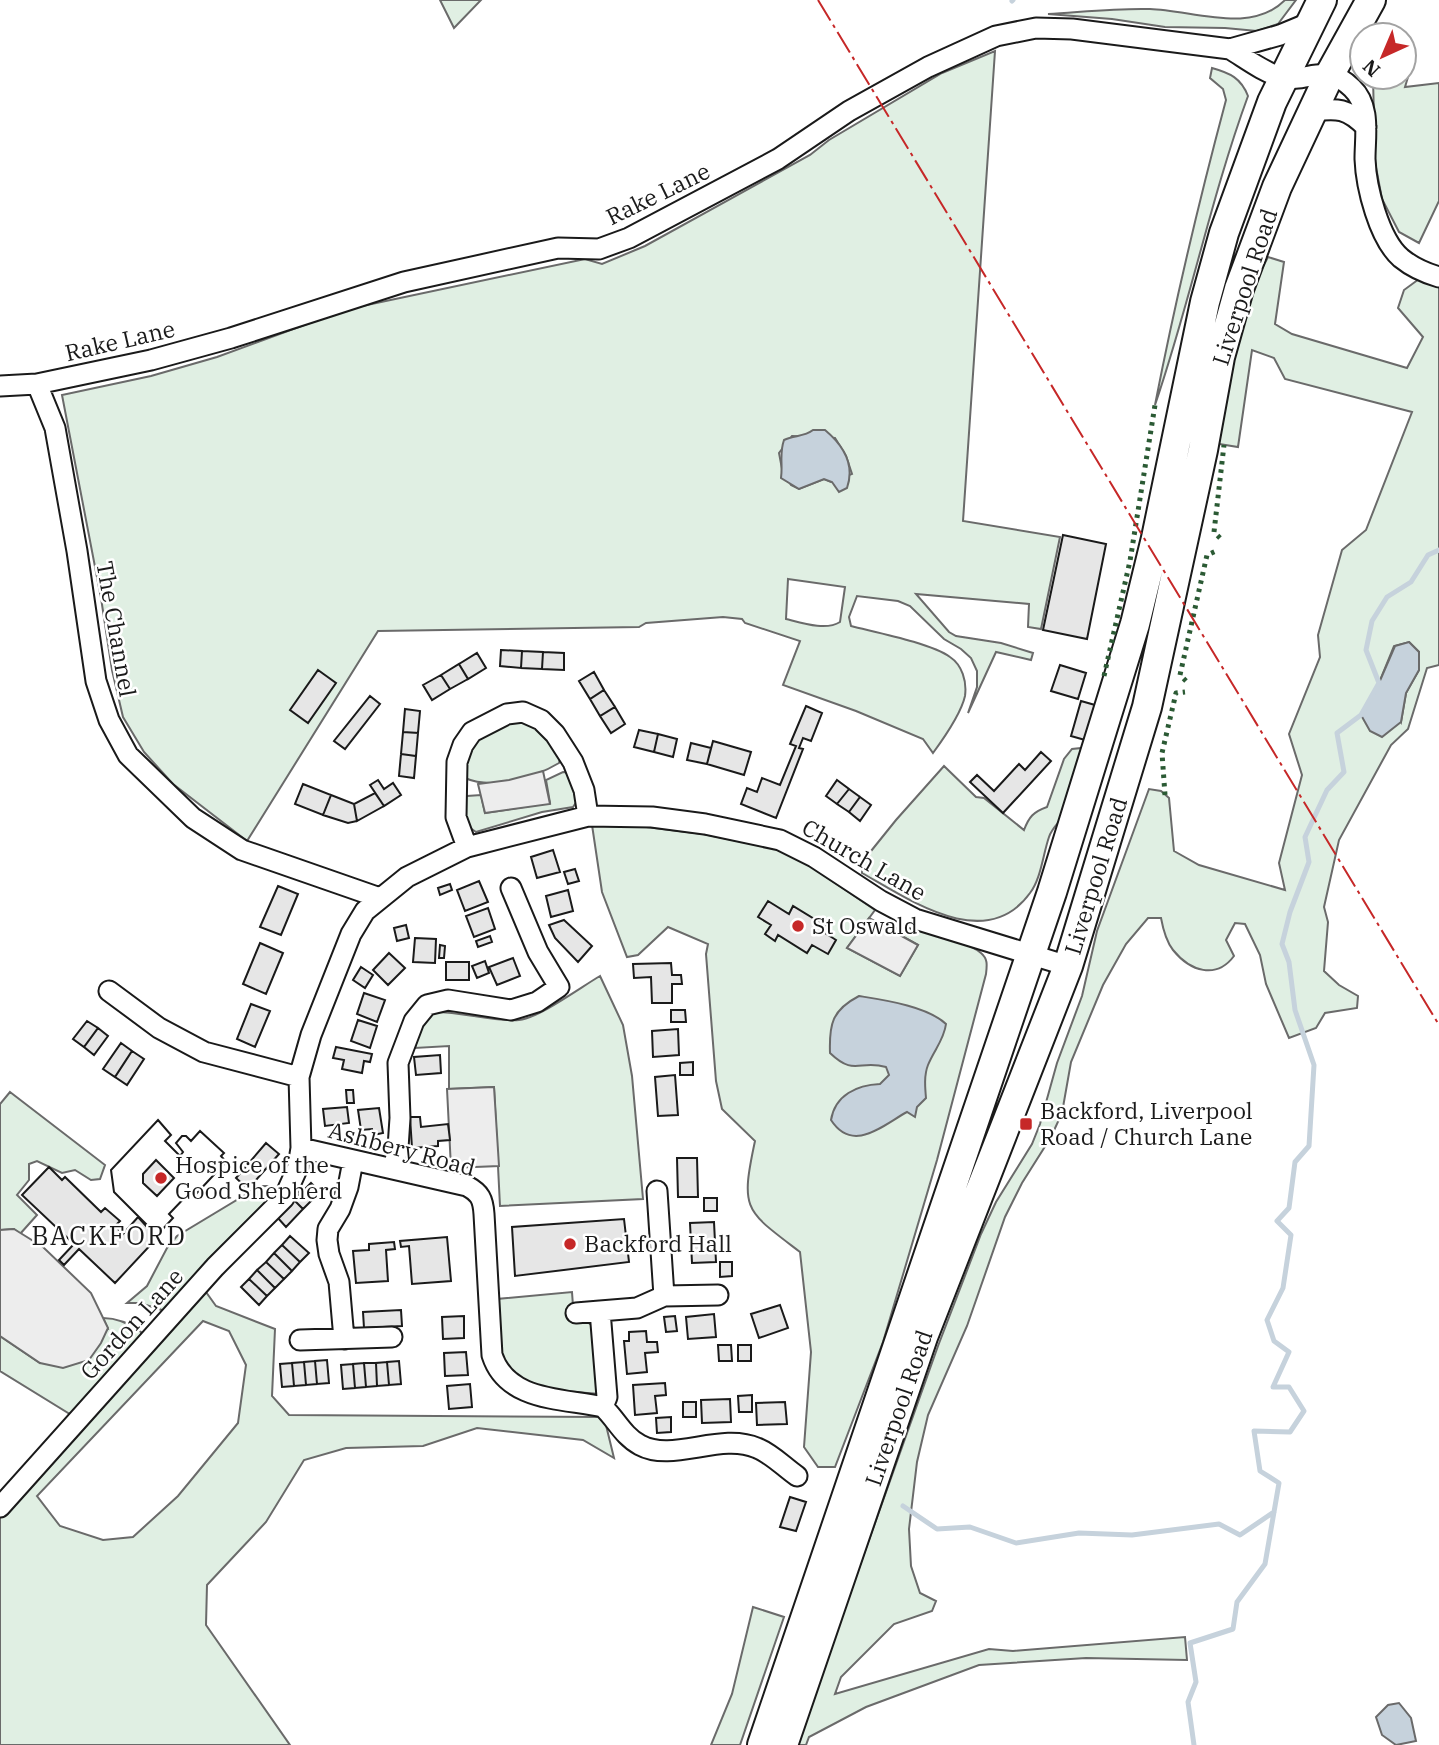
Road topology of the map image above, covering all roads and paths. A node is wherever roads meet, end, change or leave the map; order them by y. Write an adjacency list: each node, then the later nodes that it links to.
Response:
1 (1371, 0): 4 (highway, Liverpool Road)
2 (1315, 11): 3 (street, Rake Lane); 5 (highway, Liverpool Road)
3 (1230, 49): 5 (street, Rake Lane); 9 (street, Rake Lane)
4 (1330, 74): 5 (street); 6 (highway, Liverpool Road); 7 (street)
5 (1283, 78): 15 (highway, Liverpool Road)
6 (1312, 111): 7 (street); 16 (highway, Liverpool Road)
7 (1366, 127): 8 (street)
8 (1439, 277)
9 (37, 384): 10 (street, Rake Lane); 14 (street, The Channel)
10 (0, 386)
11 (588, 816): 12 (street, Church Lane); 12 (street); 15 (street, Church Lane)
12 (467, 847): 14 (street, Church Lane)
13 (511, 888): 21 (street)
14 (380, 898): 18 (street, Gordon Lane)
15 (1030, 954): 16 (street, Church Lane); 33 (highway, Liverpool Road)
16 (1069, 967): 34 (highway, Liverpool Road)
17 (109, 991): 18 (street)
18 (299, 1077): 19 (street, Gordon Lane)
19 (301, 1149): 20 (street, Ashbery Road); 32 (street, Gordon Lane)
20 (353, 1161): 21 (street, Ashbery Road); 28 (street)
21 (393, 1169): 30 (street, Ashbery Road)
22 (657, 1191): 24 (street)
23 (718, 1295): 24 (street)
24 (664, 1296): 25 (street)
25 (600, 1311): 26 (street); 30 (street)
26 (576, 1313)
27 (391, 1337): 28 (street)
28 (344, 1339): 29 (street)
29 (300, 1340)
30 (603, 1407): 31 (street)
31 (797, 1476)
32 (0, 1507)
33 (762, 1745)
34 (783, 1745)

